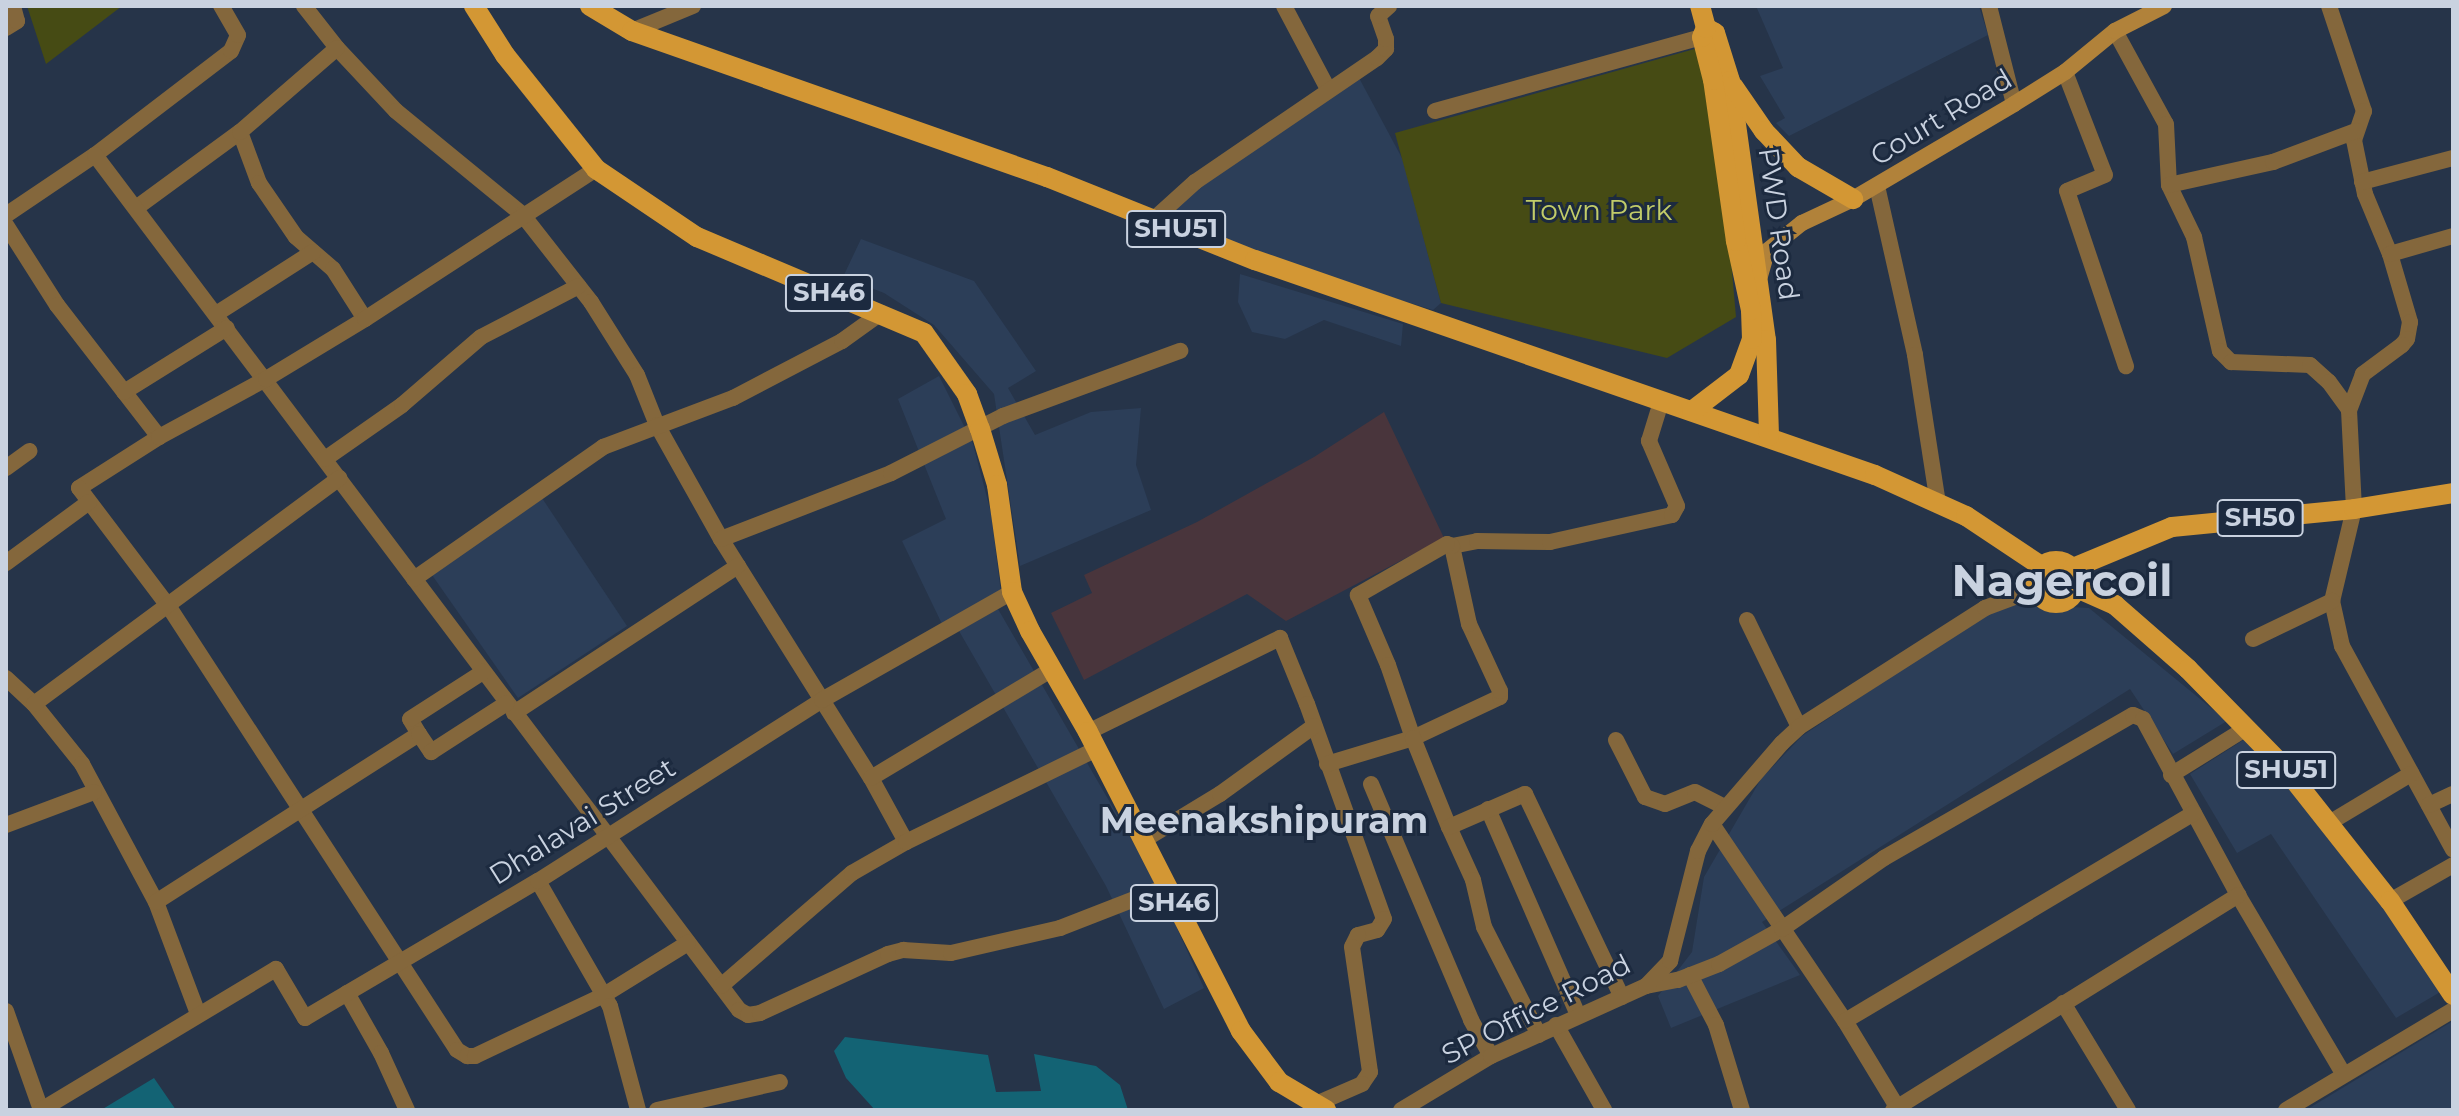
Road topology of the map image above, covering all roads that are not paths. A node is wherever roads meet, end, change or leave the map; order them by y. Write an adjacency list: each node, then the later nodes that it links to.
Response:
1 (13, 6): 13 (street)
2 (221, 6): 25 (street)
3 (304, 6): 17 (street)
4 (474, 6): 27 (main road, SH46)
5 (590, 6): 14 (main road, SHU51)
6 (693, 6): 14 (street)
7 (1284, 6): 20 (street)
8 (1389, 6): 20 (street)
9 (1700, 6): 16 (main road, PWD Road)
10 (1989, 6): 21 (street)
11 (2164, 6): 15 (main road, Court Road)
12 (2329, 6): 23 (street)
13 (6, 28)
14 (632, 31): 35 (main road, SHU51)
15 (2115, 31): 18 (main road, Court Road); 29 (street)
16 (1707, 33): 19 (main road, PWD Road); 22 (street); 52 (main road, PWD Road)
17 (337, 48): 24 (street); 33 (street)
18 (2065, 72): 21 (main road, Court Road); 47 (street)
19 (1730, 81): 31 (main road); 40 (main road, PWD Road)
20 (1328, 89): 35 (street)
21 (2014, 104): 30 (main road, Court Road)
22 (1435, 111)
23 (2356, 131): 28 (street); 29 (street)
24 (240, 132): 32 (street); 38 (street)
25 (95, 155): 32 (street); 34 (street)
26 (2453, 158): 28 (street)
27 (596, 169): 33 (street); 42 (main road, SH46)
28 (2362, 182): 39 (street)
29 (2169, 185): 51 (street)
30 (1877, 186): 31 (main road, Court Road); 63 (street)
31 (1853, 199): 40 (main road, Court Road)
32 (136, 208): 43 (street)
33 (522, 214): 41 (street); 44 (street)
34 (6, 215)
35 (1153, 220): 50 (main road, SHU51)
36 (6, 225): 49 (street)
37 (2453, 236): 39 (street)
38 (313, 252): 43 (street); 44 (street)
39 (2390, 254): 51 (street)
40 (1759, 281): 55 (main road, PWD Road)
41 (579, 286): 53 (street); 58 (street)
42 (881, 313): 53 (street); 54 (main road, SH46)
43 (216, 314): 45 (street)
44 (365, 319): 48 (street)
45 (227, 328): 48 (street); 49 (street)
46 (1180, 351): 54 (street)
47 (2126, 366)
48 (266, 379): 56 (street); 58 (street)
49 (124, 392): 56 (street)
50 (1661, 402): 52 (main road, SHU51); 66 (street)
51 (2349, 410): 64 (street)
52 (1692, 411): 55 (main road, SHU51)
53 (657, 425): 65 (street); 71 (street)
54 (980, 429): 65 (street); 73 (main road, SH46)
55 (1769, 436): 63 (main road, SHU51)
56 (159, 437): 62 (street)
57 (29, 451): 59 (street)
58 (325, 459): 60 (street)
59 (6, 468)
60 (339, 478): 71 (street); 75 (street)
61 (2453, 493): 64 (main road, SH50)
62 (89, 502): 67 (street); 75 (street)
63 (1938, 503): 69 (main road, SHU51)
64 (2354, 509): 70 (main road, SH50); 74 (street)
65 (721, 539): 68 (street)
66 (1452, 546): 88 (street); 88 (street)
67 (6, 563)
68 (738, 566): 81 (street); 83 (street)
69 (2041, 566): 70 (main road); 72 (main road)
70 (2075, 578): 72 (main road); 86 (main road, SHU51)
71 (414, 579): 79 (street)
72 (2036, 589): 85 (street, SP Office Road)
73 (1012, 592): 78 (main road, SH46); 81 (street, Dhalavai Street)
74 (2332, 601): 77 (street); 92 (street)
75 (169, 607): 82 (street); 101 (street)
76 (1747, 620): 85 (street)
77 (2253, 639)
78 (1051, 670): 89 (main road, SH46); 94 (street)
79 (483, 672): 83 (street); 87 (street)
80 (6, 678): 82 (street)
81 (822, 700): 94 (street); 107 (street, Dhalavai Street)
82 (34, 704): 96 (street)
83 (510, 708): 87 (street); 107 (street)
84 (1314, 726): 89 (street); 91 (street); 108 (street)
85 (1799, 727): 99 (street, SP Office Road)
86 (2245, 729): 93 (street); 103 (main road, SHU51)
87 (419, 734): 101 (street)
88 (1413, 738): 91 (street); 106 (street)
89 (1092, 740): 108 (main road, SH46); 109 (street)
90 (1616, 740): 99 (street)
91 (1327, 764): 139 (street)
92 (2411, 774): 98 (street); 103 (street)
93 (2171, 775): 102 (street); 117 (street)
94 (871, 778): 109 (street)
95 (1371, 784): 135 (street)
96 (94, 792): 105 (street); 116 (street)
97 (2453, 794): 98 (street)
98 (2429, 805): 110 (street)
99 (1724, 807): 104 (street, SP Office Road)
100 (1488, 809): 106 (street); 126 (street); 131 (street)
101 (301, 810): 116 (street); 119 (street)
102 (2194, 813): 114 (street); 132 (street)
103 (2329, 823): 115 (main road, SHU51)
104 (1712, 824): 117 (street); 122 (street, SP Office Road)
105 (6, 825)
106 (1449, 827): 134 (street)
107 (607, 838): 112 (street, Dhalavai Street); 118 (street)
108 (1144, 840): 113 (main road, SH46)
109 (906, 842): 121 (street)
110 (2453, 850)
111 (2453, 865): 115 (street)
112 (538, 881): 119 (street, Dhalavai Street); 124 (street)
113 (1165, 887): 121 (street); 139 (main road, SH46)
114 (2238, 895): 127 (street); 136 (street)
115 (2390, 901): 125 (main road, SHU51)
116 (156, 902): 130 (street)
117 (1782, 929): 120 (street); 132 (street)
118 (688, 943): 121 (street); 124 (street)
119 (400, 959): 123 (street, Dhalavai Street); 124 (street)
120 (1690, 975): 122 (street); 146 (street)
121 (721, 986)
122 (1646, 986): 126 (street, SP Office Road)
123 (347, 993): 130 (street, Dhalavai Street); 141 (street)
124 (604, 995): 142 (street)
125 (2453, 995)
126 (1622, 997): 131 (street, SP Office Road)
127 (2063, 1003): 140 (street); 147 (street)
128 (2453, 1010): 136 (street)
129 (6, 1011): 130 (street)
130 (198, 1014)
131 (1578, 1015): 133 (street, SP Office Road)
132 (1845, 1021): 140 (street)
133 (1556, 1025): 134 (street, SP Office Road); 145 (street)
134 (1539, 1035): 135 (street, SP Office Road)
135 (1491, 1056): 144 (street, SP Office Road)
136 (2343, 1073): 138 (street)
137 (780, 1082): 143 (street)
138 (2308, 1104): 148 (street)
139 (1322, 1106)
140 (1896, 1109)
141 (407, 1110)
142 (638, 1110)
143 (657, 1110)
144 (1401, 1110)
145 (1604, 1110)
146 (1742, 1110)
147 (2128, 1110)
148 (2286, 1110)

